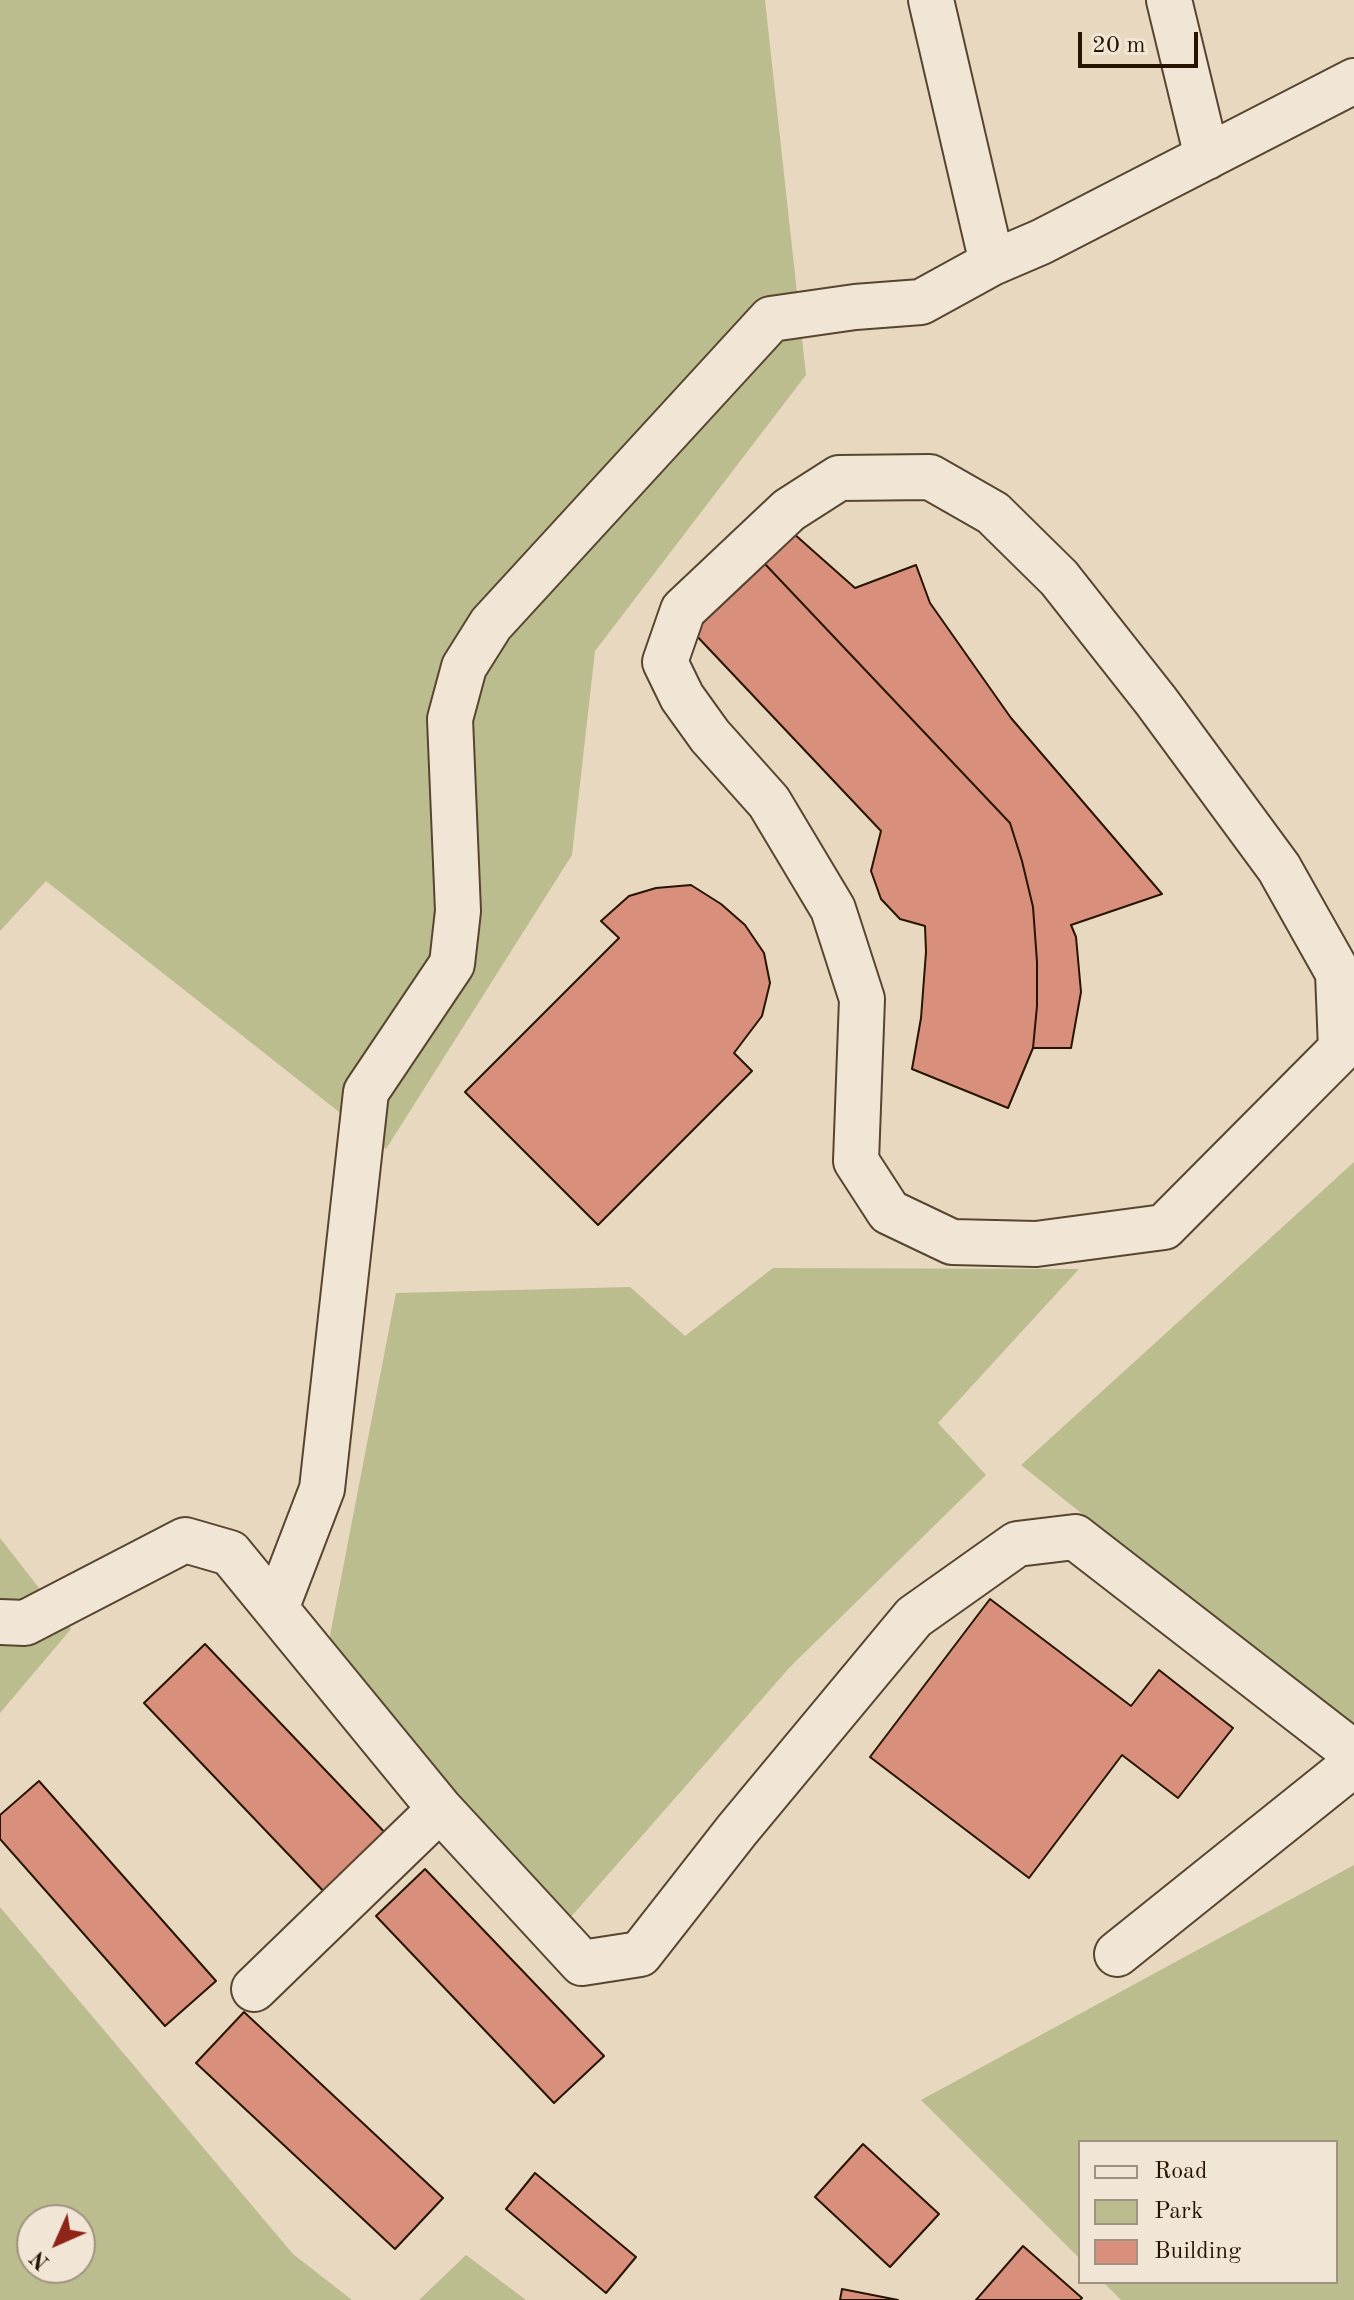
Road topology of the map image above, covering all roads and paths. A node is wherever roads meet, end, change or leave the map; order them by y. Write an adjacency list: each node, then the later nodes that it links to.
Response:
1 (931, 0): 5 (street)
2 (1169, 0): 4 (street)
3 (1354, 81): 4 (street)
4 (1207, 157): 5 (street)
5 (992, 263): 7 (street)
6 (1346, 964): 6 (street)
7 (276, 1609): 8 (street); 11 (street)
8 (0, 1622)
9 (1354, 1753): 11 (street)
10 (1354, 1764): 12 (street)
11 (440, 1809): 13 (street)
12 (1117, 1954)
13 (254, 1989)

